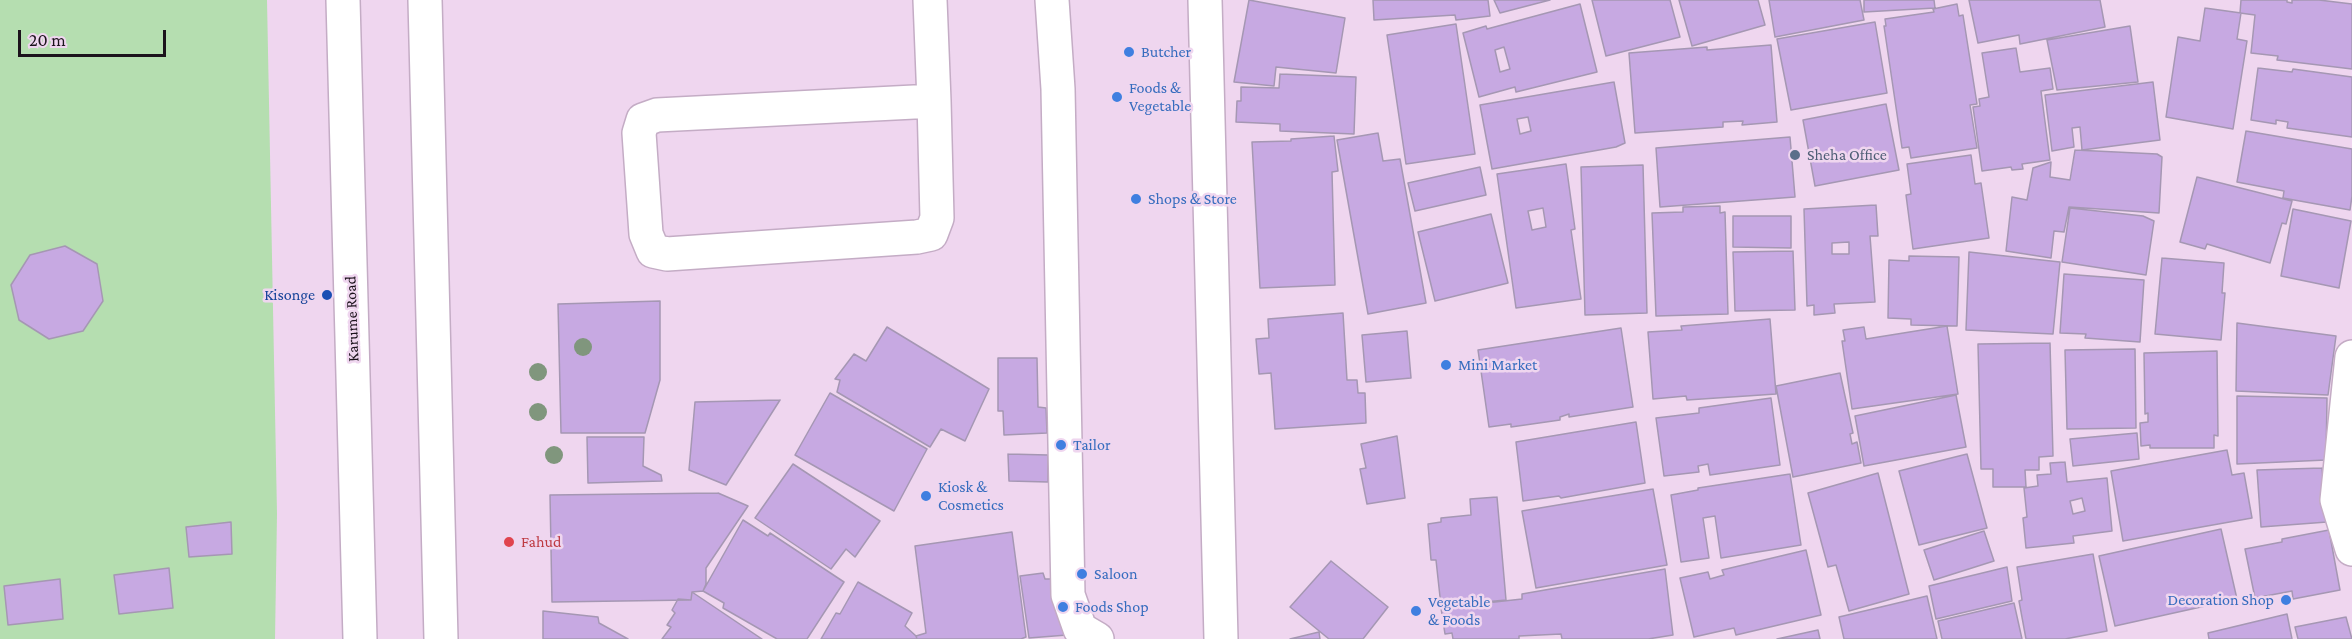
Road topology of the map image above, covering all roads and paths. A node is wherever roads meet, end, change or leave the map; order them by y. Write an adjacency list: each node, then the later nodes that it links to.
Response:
1 (343, 0): 9 (street, Karume Road)
2 (425, 0): 10 (street)
3 (930, 0): 6 (street)
4 (1052, 0): 11 (street)
5 (1204, 0): 12 (street)
6 (934, 101): 6 (street)
7 (2352, 357): 8 (street)
8 (2352, 549)
9 (360, 639)
10 (441, 639)
11 (1097, 639)
12 (1221, 639)

